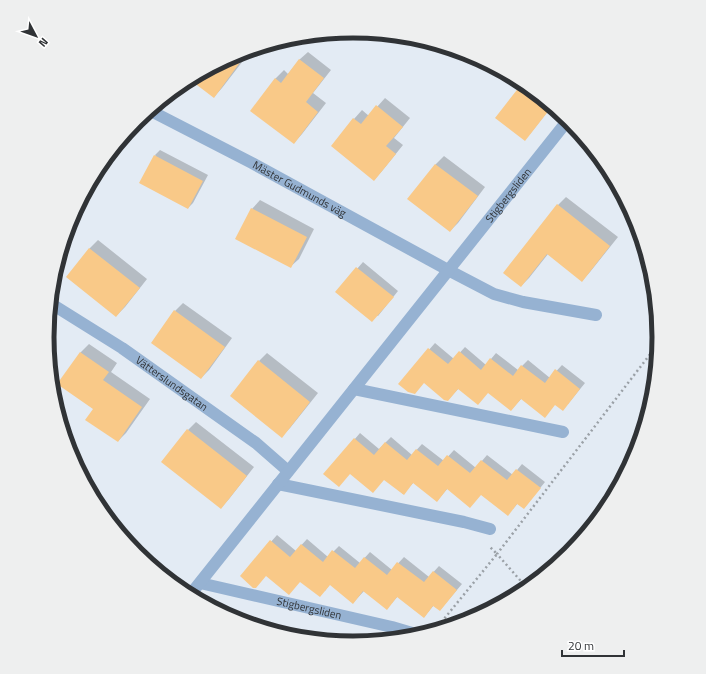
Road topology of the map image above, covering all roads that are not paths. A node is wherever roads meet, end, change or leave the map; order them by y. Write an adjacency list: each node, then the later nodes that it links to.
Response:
1 (155, 113): 3 (street, Mäster Gudmunds väg)
2 (564, 126): 3 (street, Stigbergsliden)
3 (448, 270): 5 (street); 6 (street, Stigbergsliden)
4 (56, 306): 8 (street, Vätterslundsgatan)
5 (596, 315)
6 (354, 389): 7 (street); 8 (street, Stigbergsliden)
7 (563, 432)
8 (288, 471): 9 (street, Stigbergsliden)
9 (278, 484): 10 (street); 11 (street, Stigbergsliden)
10 (490, 529)
11 (200, 582): 12 (street, Stigbergsliden); 13 (street, Stigbergsliden)
12 (194, 590)
13 (405, 631)

